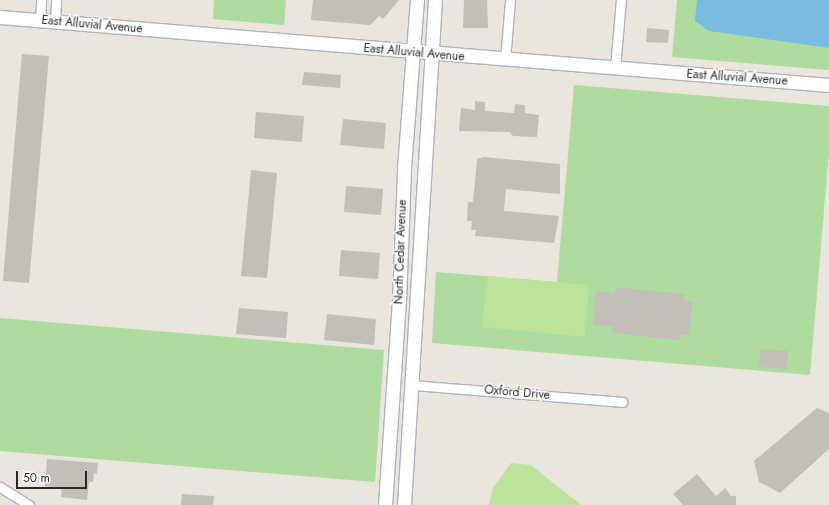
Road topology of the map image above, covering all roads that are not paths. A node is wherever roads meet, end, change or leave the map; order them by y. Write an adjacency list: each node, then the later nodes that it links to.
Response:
1 (41, 0): 8 (street)
2 (56, 0): 9 (street)
3 (418, 0): 10 (main road, North Cedar Avenue)
4 (435, 0): 11 (main road, North Cedar Avenue)
5 (510, 0): 12 (street)
6 (621, 0): 13 (street)
7 (0, 18): 8 (main road, East Alluvial Avenue)
8 (40, 21): 9 (main road, East Alluvial Avenue)
9 (55, 22): 10 (main road, East Alluvial Avenue)
10 (413, 53): 11 (main road, East Alluvial Avenue); 15 (main road, North Cedar Avenue)
11 (430, 54): 12 (main road, East Alluvial Avenue); 16 (main road, North Cedar Avenue)
12 (505, 60): 13 (main road, East Alluvial Avenue)
13 (615, 68): 14 (main road, East Alluvial Avenue)
14 (829, 85)
15 (399, 301): 16 (main road); 21 (main road, North Cedar Avenue)
16 (412, 385): 17 (street, Oxford Drive); 22 (main road, North Cedar Avenue)
17 (622, 402)
18 (0, 487): 19 (street)
19 (18, 502): 20 (street)
20 (29, 505)
21 (385, 505)
22 (404, 505)

